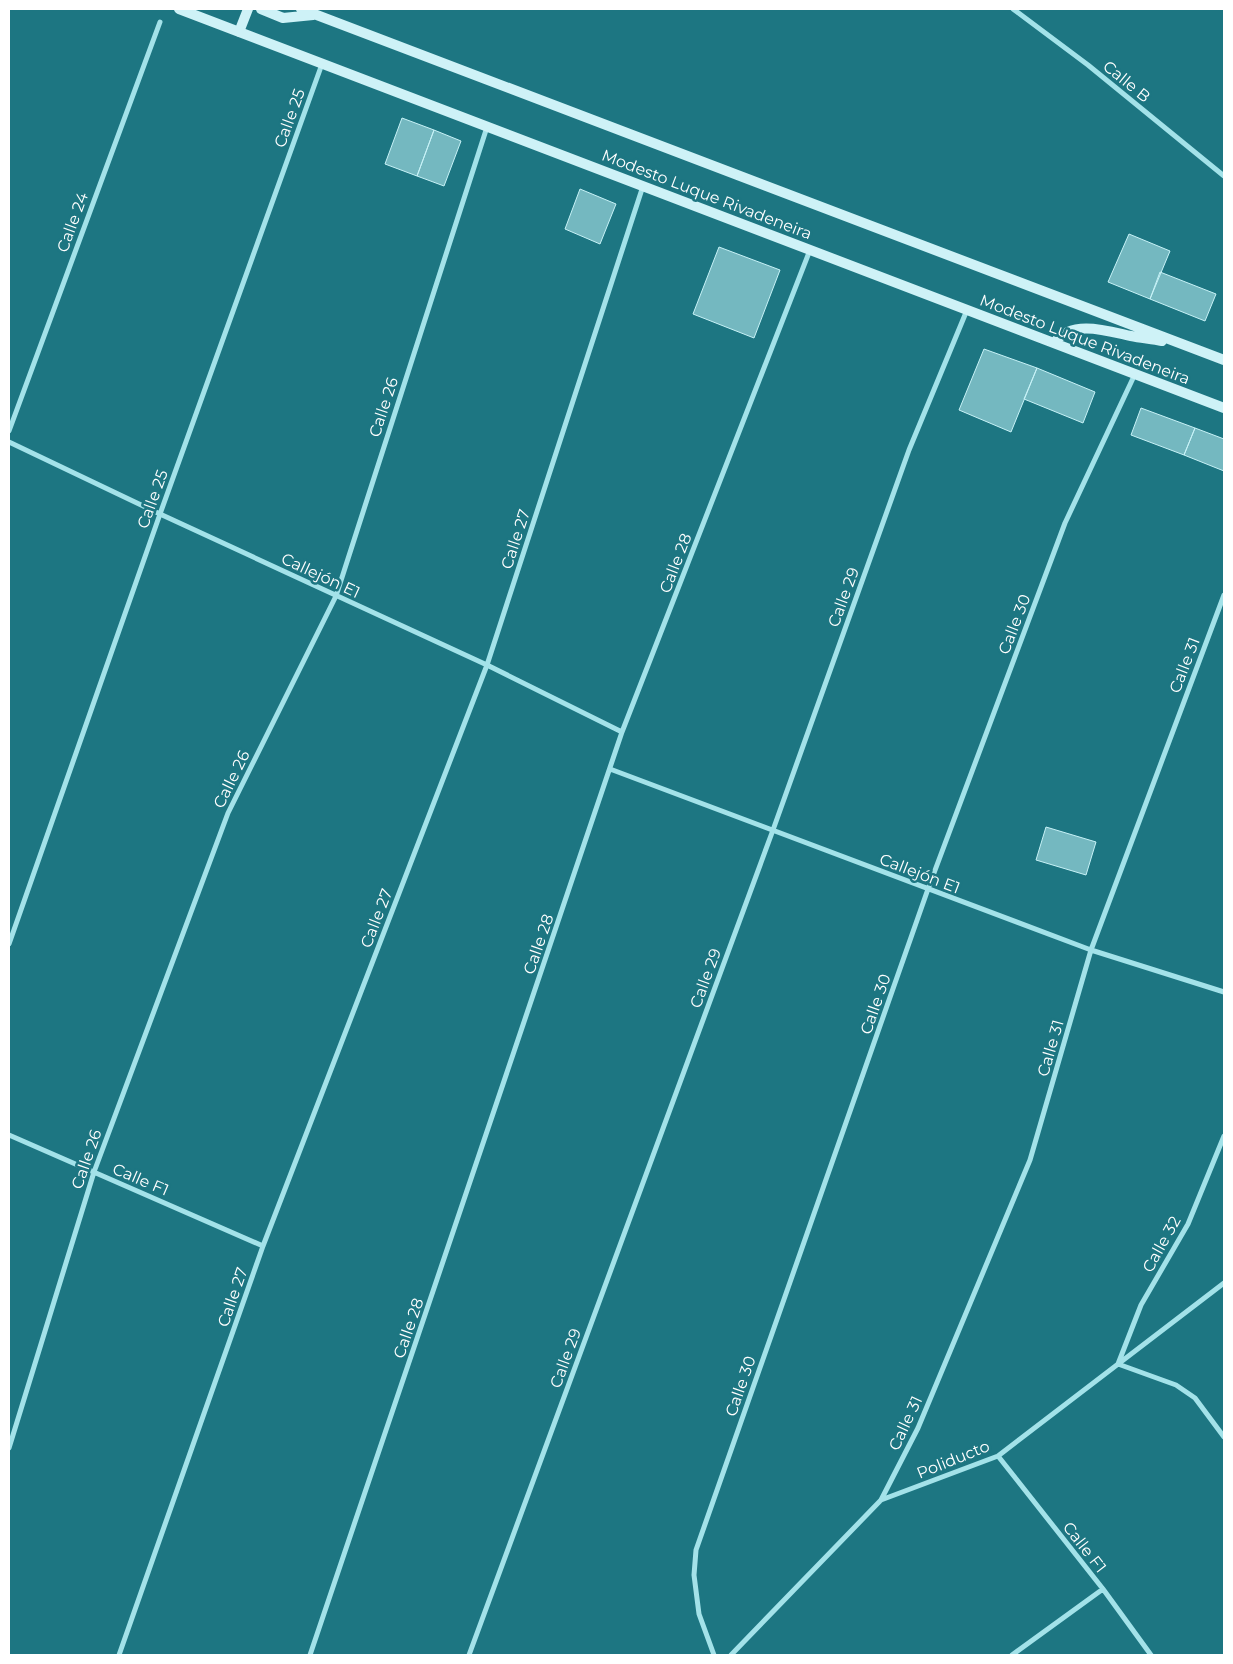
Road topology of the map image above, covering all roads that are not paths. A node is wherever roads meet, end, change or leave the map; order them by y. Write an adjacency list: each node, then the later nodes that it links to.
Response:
1 (179, 9): 8 (street, Modesto Luque Rivadeneira)
2 (248, 9): 8 (street)
3 (261, 9): 6 (street)
4 (301, 9): 6 (street, Modesto Luque Rivadeneira)
5 (1013, 9): 11 (street, Calle B)
6 (317, 15): 16 (street, Modesto Luque Rivadeneira)
7 (160, 22): 20 (street, Calle 24)
8 (239, 32): 9 (street, Modesto Luque Rivadeneira)
9 (322, 64): 10 (street, Modesto Luque Rivadeneira); 22 (street, Calle 25)
10 (487, 126): 12 (street, Modesto Luque Rivadeneira); 24 (street, Calle 26)
11 (1224, 176)
12 (643, 186): 13 (street, Modesto Luque Rivadeneira); 25 (street, Calle 27)
13 (810, 249): 14 (street, Modesto Luque Rivadeneira); 26 (street, Calle 28)
14 (967, 310): 15 (street, Modesto Luque Rivadeneira); 28 (street, Calle 29)
15 (1055, 342): 16 (street); 18 (street, Modesto Luque Rivadeneira)
16 (1183, 344): 17 (street, Modesto Luque Rivadeneira)
17 (1224, 360)
18 (1135, 374): 19 (street, Modesto Luque Rivadeneira); 29 (street, Calle 30)
19 (1224, 408)
20 (9, 431)
21 (9, 442): 22 (street, Callejón E1)
22 (160, 514): 24 (street, Callejón E1); 30 (street, Calle 25)
23 (1224, 595): 31 (street, Calle 31)
24 (336, 596): 25 (street, Callejón E1); 35 (street, Calle 26)
25 (487, 665): 26 (street, Callejón E1); 36 (street, Calle 27)
26 (622, 732): 27 (street, Calle 28)
27 (610, 769): 28 (street, Callejón E1); 45 (street, Calle 28)
28 (773, 830): 29 (street, Callejón E1); 46 (street, Calle 29)
29 (928, 889): 31 (street, Callejón E1); 47 (street, Calle 30)
30 (9, 944)
31 (1091, 950): 32 (street, Callejón E1); 42 (street, Calle 31)
32 (1224, 992)
33 (9, 1135): 35 (street, Calle F1)
34 (1224, 1136): 38 (street, Calle 32)
35 (94, 1172): 36 (street, Calle F1); 40 (street, Calle 26)
36 (263, 1246): 44 (street, Calle 27)
37 (1224, 1283): 38 (street, Poliducto)
38 (1118, 1364): 39 (street); 41 (street, Poliducto)
39 (1224, 1437)
40 (9, 1448)
41 (998, 1456): 42 (street, Poliducto); 43 (street, Calle F1)
42 (881, 1500): 48 (street, Poliducto)
43 (1103, 1589): 49 (street); 50 (street, Calle F1)
44 (119, 1655)
45 (310, 1655)
46 (469, 1655)
47 (714, 1655)
48 (732, 1655)
49 (1012, 1655)
50 (1151, 1655)

